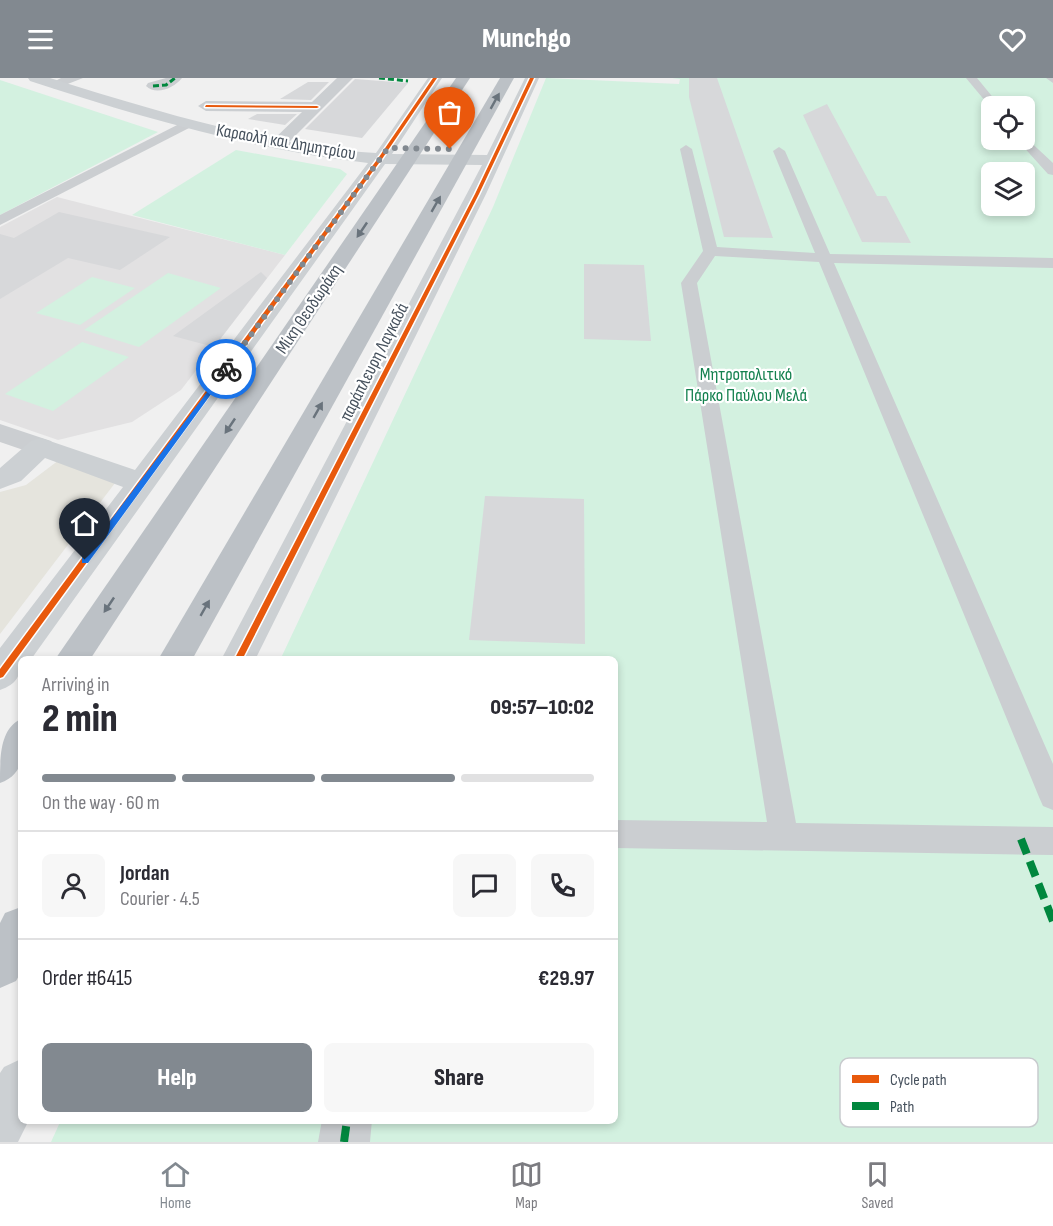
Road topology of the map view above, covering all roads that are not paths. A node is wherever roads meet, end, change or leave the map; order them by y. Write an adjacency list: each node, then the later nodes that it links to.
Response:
1 (35, 78): 9 (street, Καραολή και Δημητρίου)
2 (175, 78): 10 (street)
3 (346, 78): 12 (street)
4 (435, 78): 18 (street)
5 (463, 78): 18 (highway, Μίκη Θεοδωράκη)
6 (507, 78): 19 (highway, one-way to 6)
7 (532, 78): 20 (street, παράπλευρη Λαγκαδά)
8 (971, 78): 11 (lane)
9 (68, 80): 13 (street, Καραολή και Δημητρίου)
10 (153, 86)
11 (986, 96)
12 (317, 107): 13 (street); 14 (street)
13 (198, 115): 14 (street, Καραολή και Δημητρίου); 22 (lane)
14 (284, 138): 18 (street, Καραολή και Δημητρίου)
15 (686, 149): 23 (lane)
16 (1033, 150): 21 (lane)
17 (779, 151): 24 (lane)
18 (399, 153): 19 (street, Καραολή και Δημητρίου); 29 (street); 30 (highway, Μίκη Θεοδωράκη, one-way to 30)
19 (464, 154): 20 (street, Καραολή και Δημητρίου); 31 (highway, one-way to 19)
20 (496, 155): 32 (street, παράπλευρη Λαγκαδά)
21 (1053, 171)
22 (0, 221)
23 (711, 250): 24 (lane); 38 (lane)
24 (824, 258): 25 (lane); 36 (lane)
25 (1053, 263)
26 (0, 433): 27 (street)
27 (41, 447): 28 (street); 29 (street)
28 (0, 479)
29 (142, 483): 33 (street)
30 (74, 656)
31 (177, 656)
32 (240, 656)
33 (0, 675)
34 (18, 739): 35 (highway)
35 (0, 766)
36 (1053, 797)
37 (618, 834): 38 (lane)
38 (784, 836): 39 (lane)
39 (1053, 841)
40 (18, 933): 41 (highway)
41 (0, 965)
42 (18, 1090): 44 (street)
43 (346, 1124): 45 (street)
44 (0, 1125)
45 (344, 1142)

